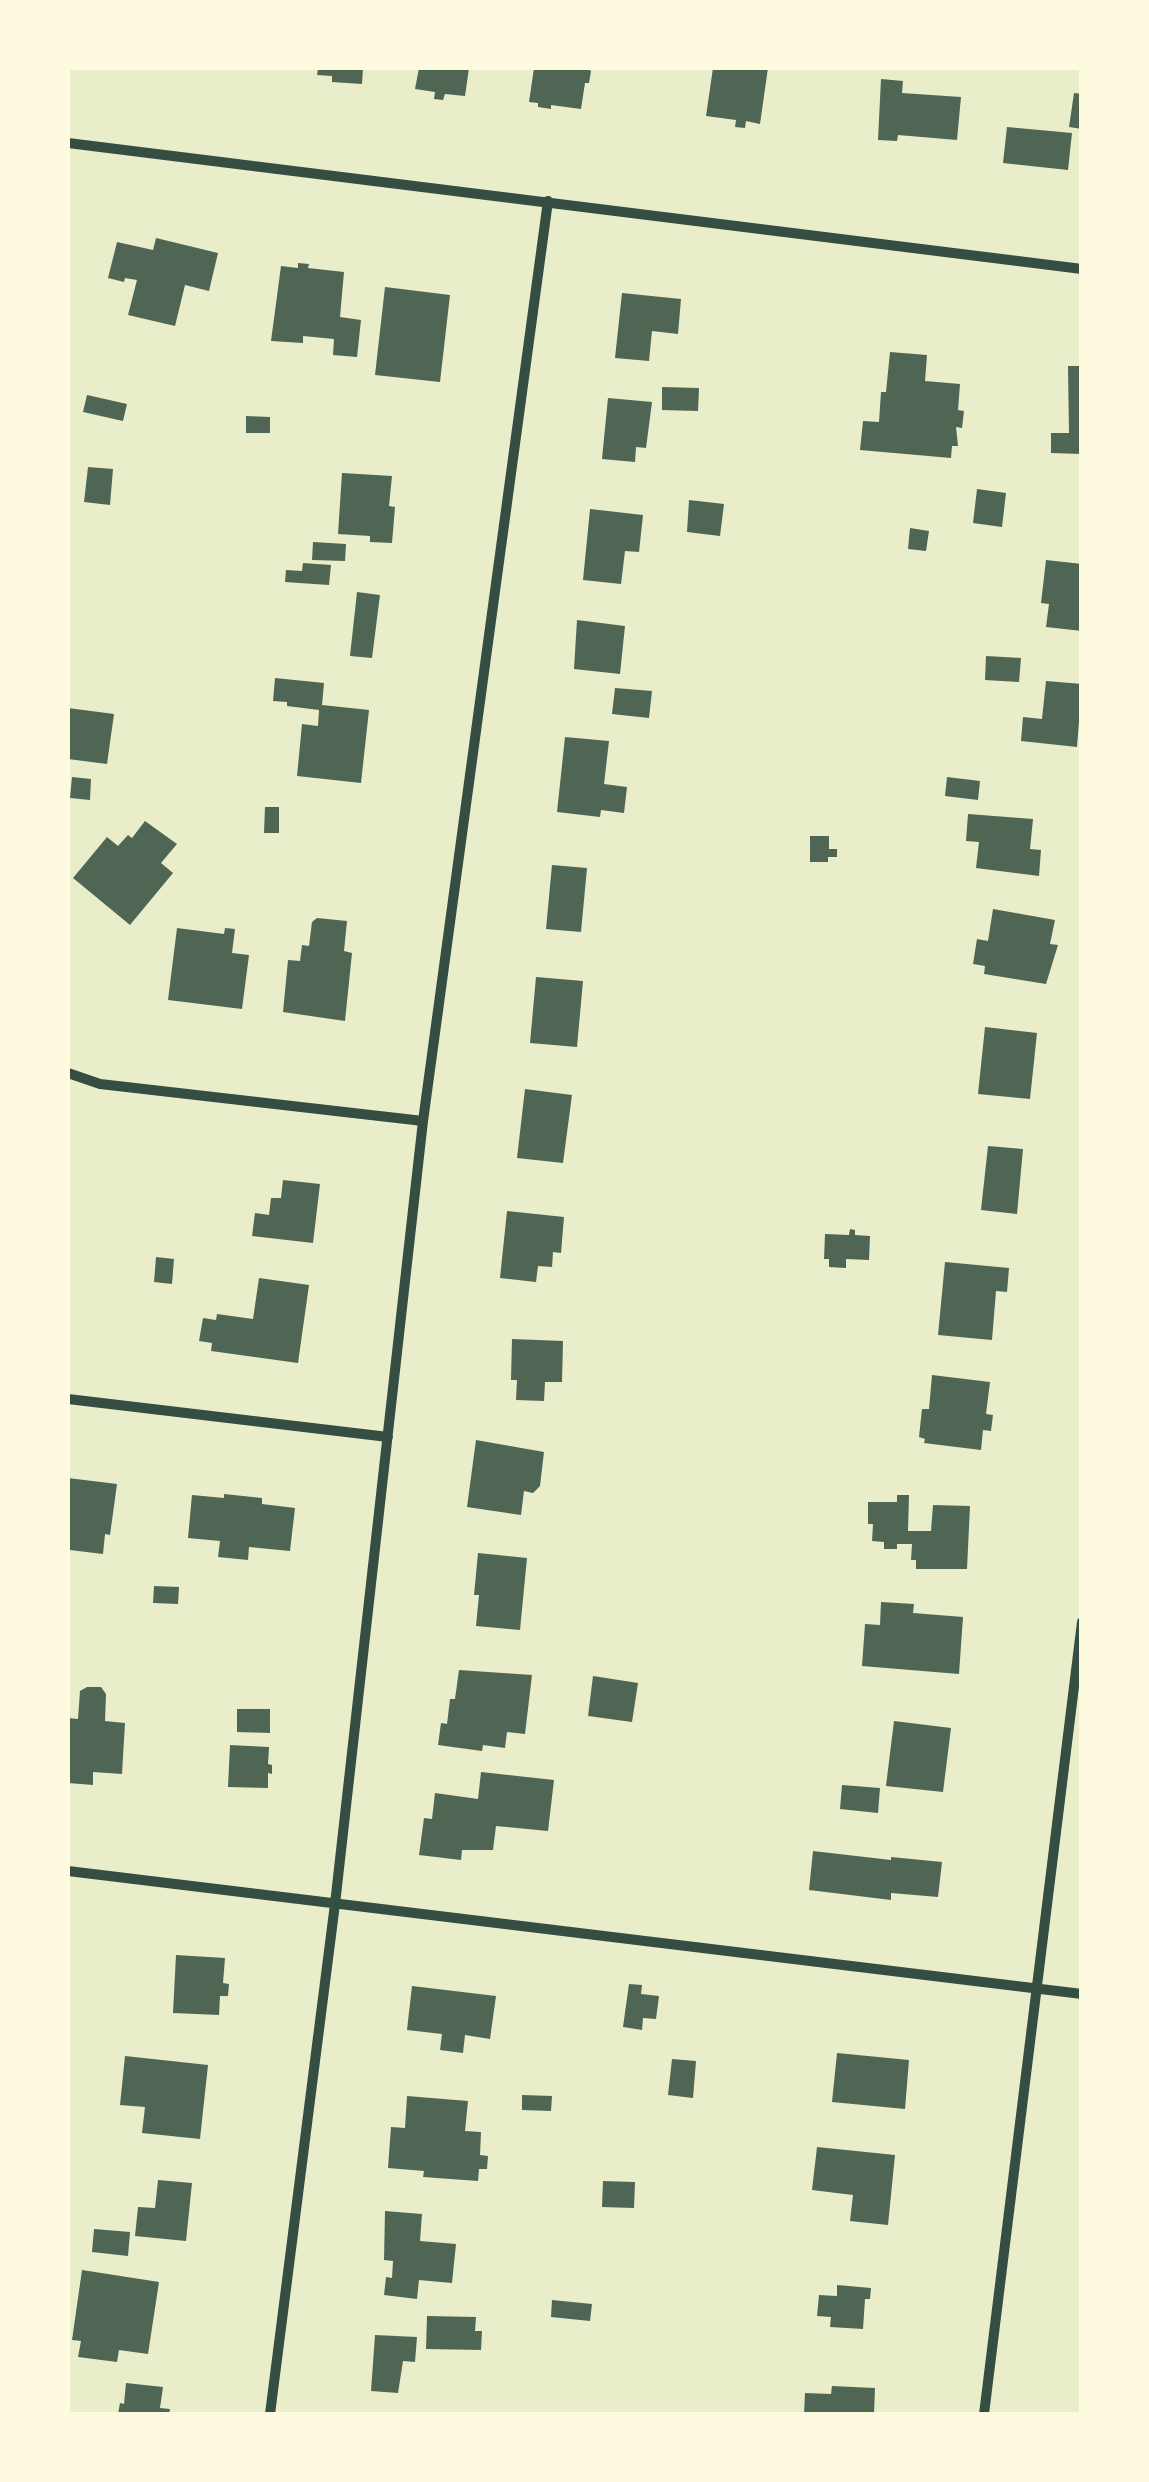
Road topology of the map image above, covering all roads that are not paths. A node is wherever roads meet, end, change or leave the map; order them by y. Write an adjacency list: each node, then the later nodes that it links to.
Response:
1 (68, 143): 2 (street)
2 (548, 201): 3 (street); 5 (street)
3 (1082, 269)
4 (68, 1073): 5 (street)
5 (423, 1121): 7 (street)
6 (68, 1399): 7 (street)
7 (388, 1438): 10 (street)
8 (1082, 1622): 11 (street)
9 (68, 1871): 10 (street)
10 (335, 1904): 11 (street); 13 (street)
11 (1038, 1988): 12 (street); 14 (street)
12 (1082, 1994)
13 (270, 2414)
14 (984, 2414)

